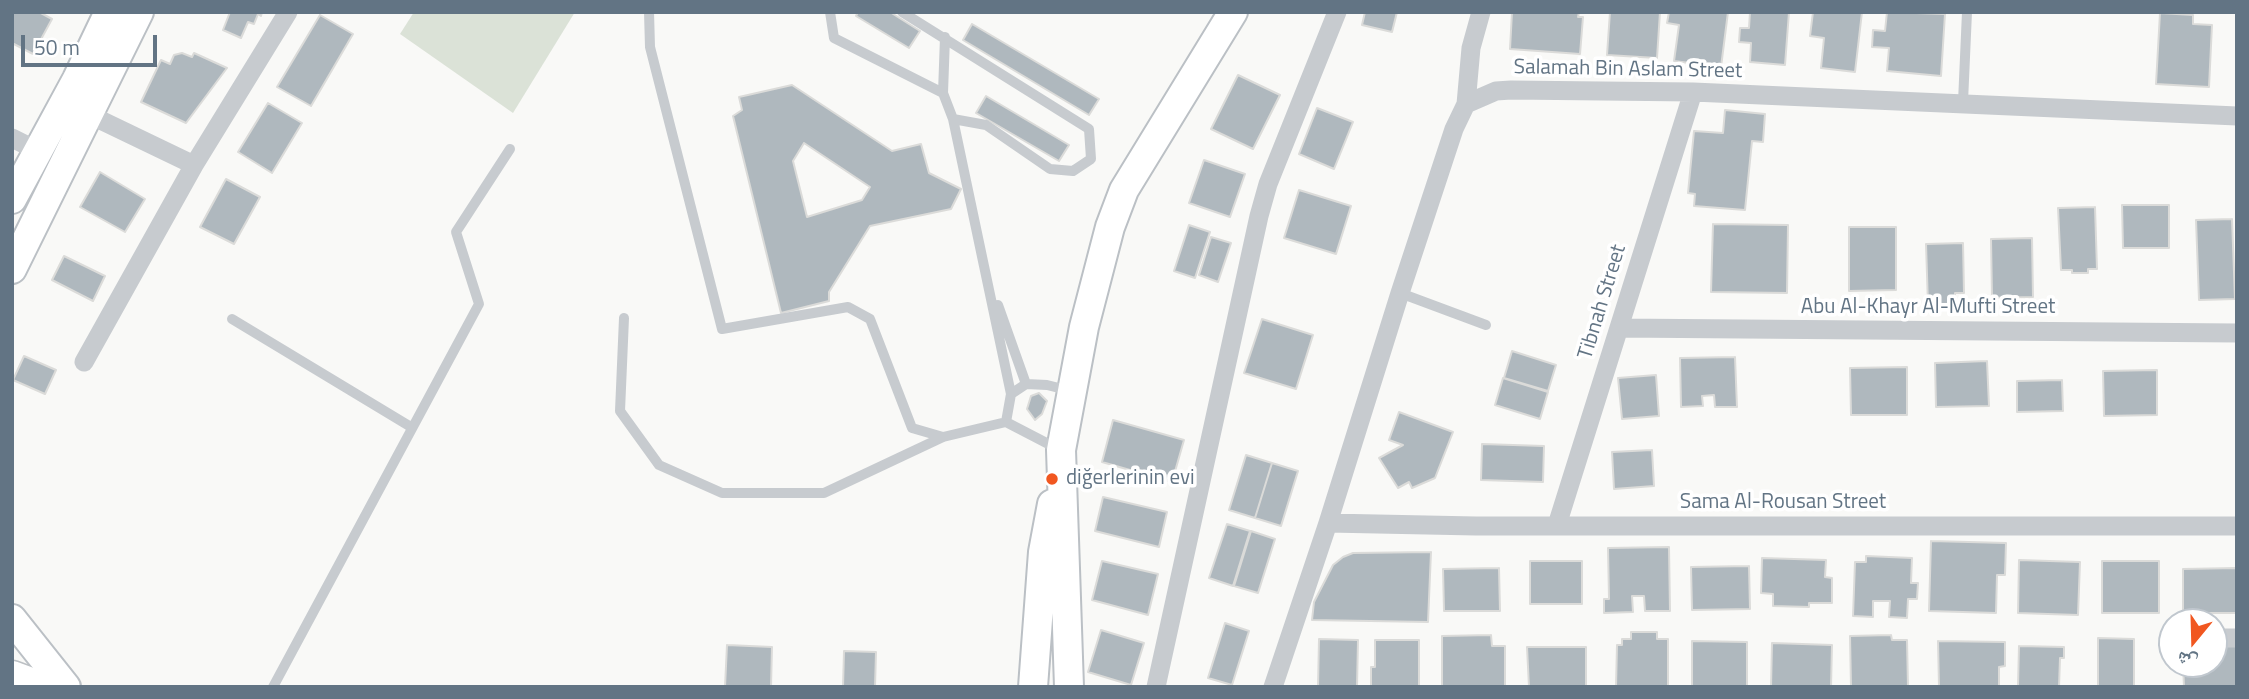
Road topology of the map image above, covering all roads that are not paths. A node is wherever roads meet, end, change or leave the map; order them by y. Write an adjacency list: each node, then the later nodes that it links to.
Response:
1 (109, 12): 21 (street)
2 (139, 12): 16 (street)
3 (288, 12): 22 (street)
4 (649, 12): 38 (lane)
5 (830, 12): 13 (lane)
6 (902, 12): 11 (lane)
7 (1233, 12): 34 (street)
8 (1337, 12): 50 (street)
9 (1482, 12): 15 (street)
10 (1967, 12): 14 (lane)
11 (945, 37): 13 (lane); 18 (lane)
12 (1693, 92): 14 (street, Salamah Bin Aslam Street); 15 (street, Salamah Bin Aslam Street); 30 (street, Tibnah Street)
13 (943, 93): 18 (lane)
14 (1963, 103): 17 (street, Salamah Bin Aslam Street)
15 (1466, 104): 26 (street)
16 (90, 115): 22 (street); 25 (street)
17 (2237, 116)
18 (953, 119): 24 (lane)
19 (12, 138): 21 (street)
20 (510, 149): 37 (lane)
21 (38, 151): 23 (street)
22 (194, 165): 32 (street)
23 (12, 199)
24 (985, 267): 33 (lane); 35 (lane)
25 (12, 269)
26 (1400, 293): 29 (lane); 40 (street)
27 (624, 318): 38 (lane)
28 (232, 319): 37 (lane)
29 (1486, 325)
30 (1619, 328): 31 (street, Abu Al-Khayr Al-Mufti Street); 41 (street, Tibnah Street)
31 (2237, 332)
32 (84, 362)
33 (1026, 384): 34 (lane); 35 (lane)
34 (1071, 391): 39 (street)
35 (1012, 394): 36 (lane)
36 (1006, 422): 38 (lane); 39 (lane)
37 (411, 427): 47 (lane)
38 (943, 437)
39 (1061, 459): 48 (street); 49 (street)
40 (1328, 523): 41 (street, Sama Al-Rousan Street); 51 (street)
41 (1557, 525): 42 (street, Sama Al-Rousan Street)
42 (2237, 526)
43 (12, 619): 46 (street)
44 (12, 677): 45 (main road)
45 (39, 687)
46 (66, 687)
47 (273, 687)
48 (1033, 687)
49 (1069, 687)
50 (1156, 687)
51 (1273, 687)

